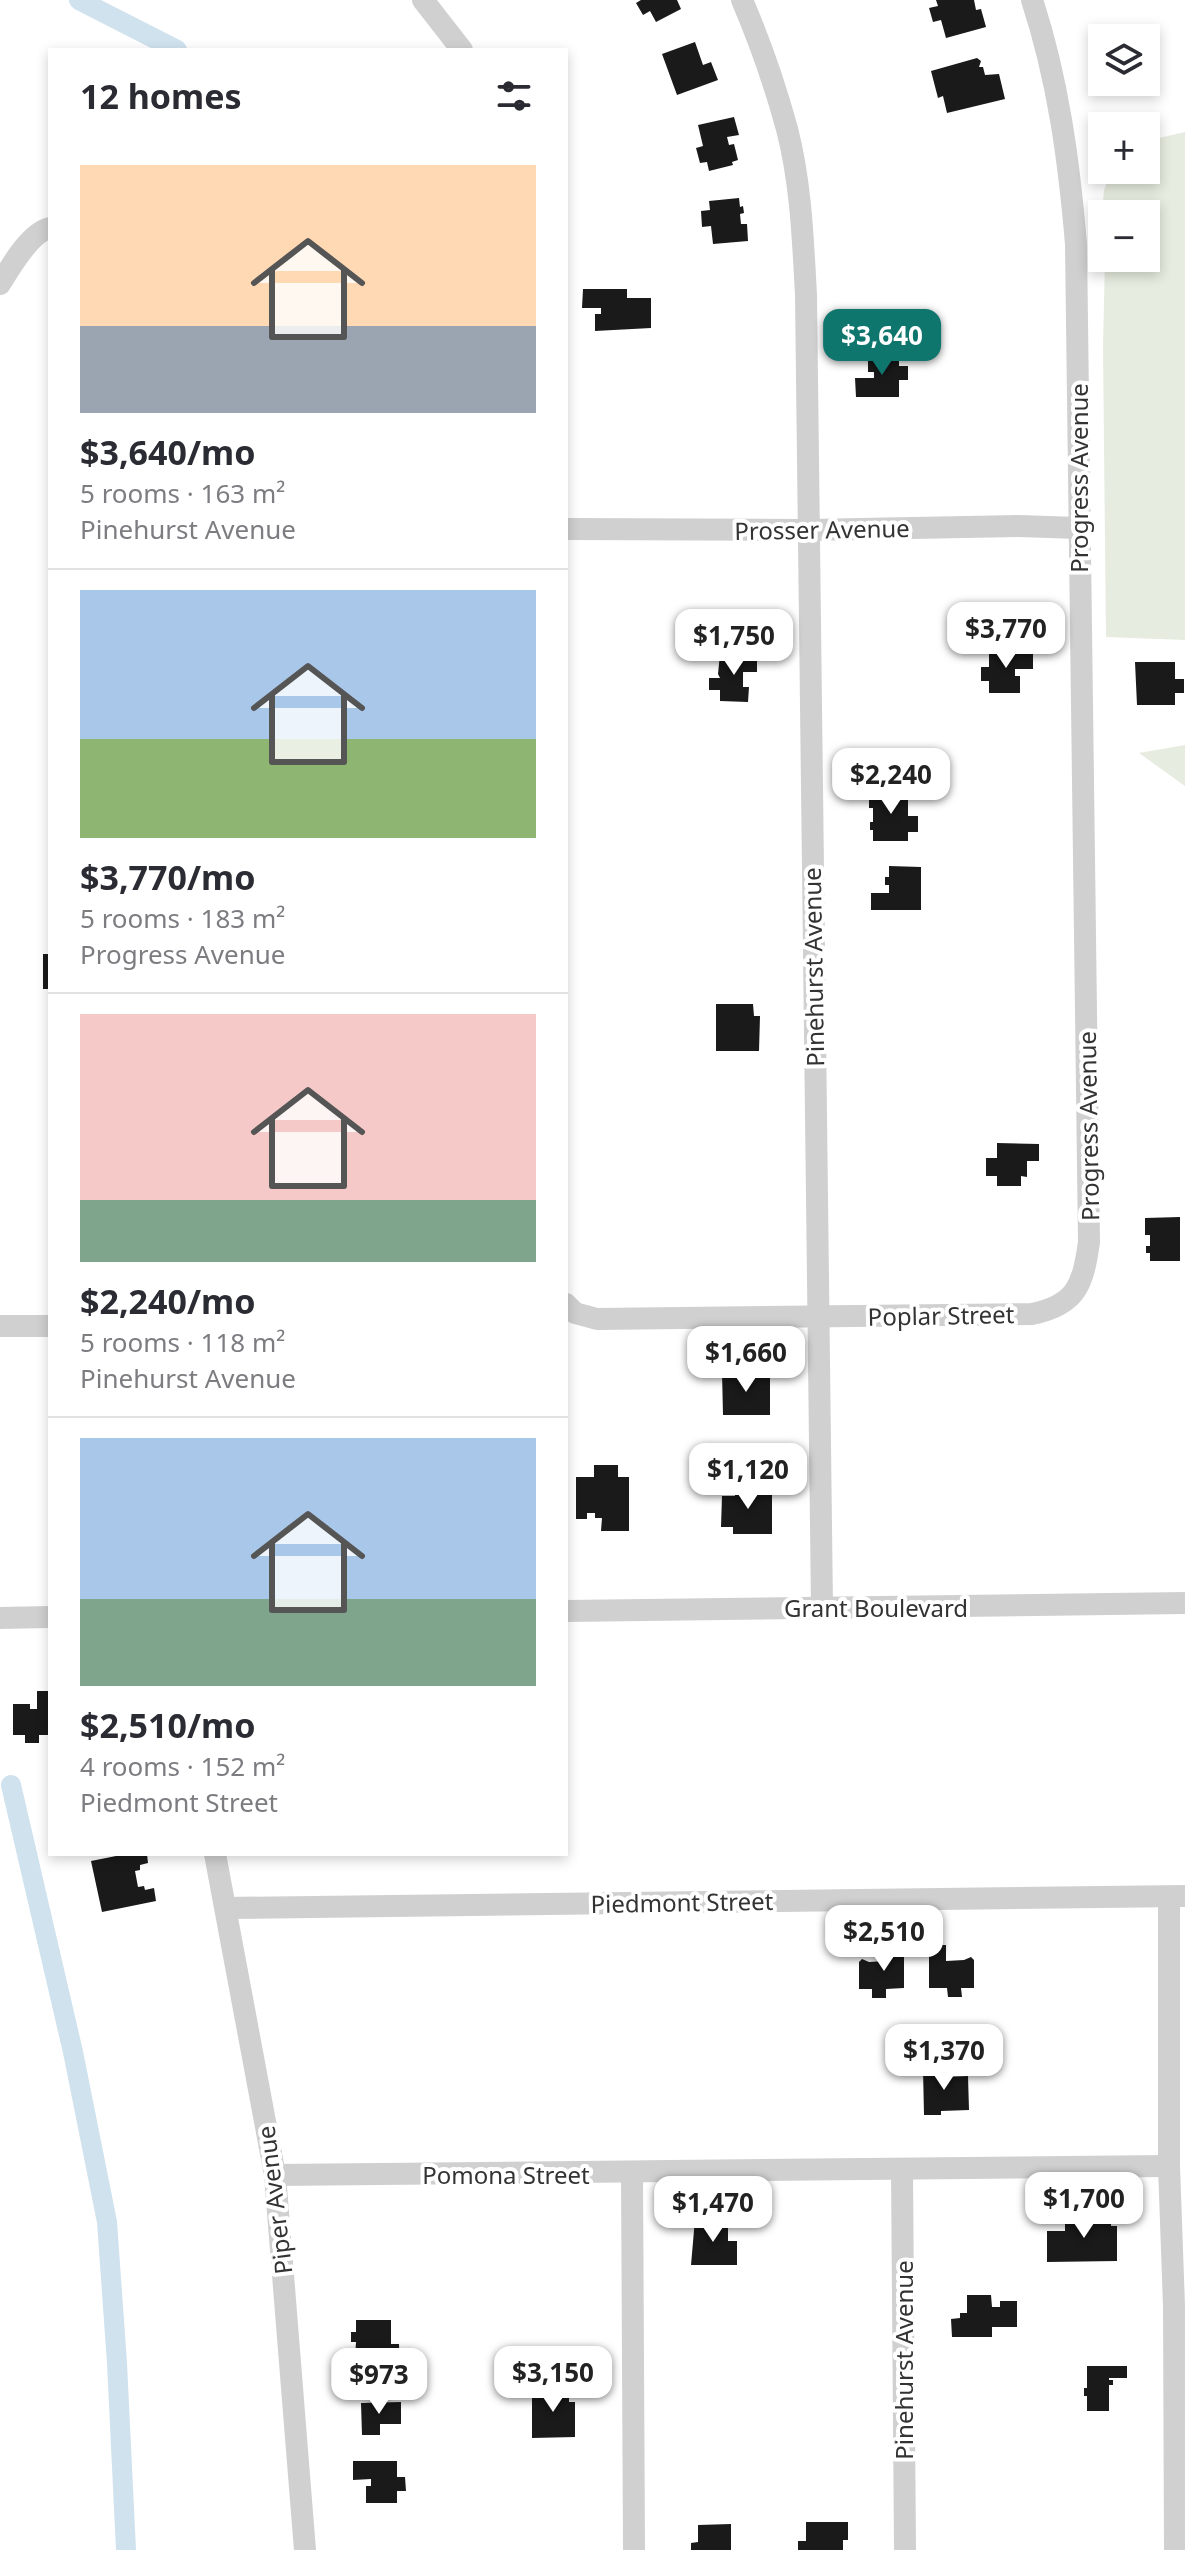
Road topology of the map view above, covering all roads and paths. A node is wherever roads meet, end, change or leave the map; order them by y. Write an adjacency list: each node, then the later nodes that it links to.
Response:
1 (423, 0): 4 (street)
2 (742, 0): 9 (street, Pinehurst Avenue)
3 (1032, 0): 7 (street, Progress Avenue)
4 (460, 48)
5 (48, 228): 6 (street)
6 (0, 284)
7 (1078, 528): 9 (street, Prosser Avenue); 10 (street, Progress Avenue)
8 (568, 529): 9 (street, Prosser Avenue)
9 (807, 530): 12 (street, Pinehurst Avenue)
10 (1075, 1294): 12 (street, Poplar Street)
11 (568, 1306): 12 (street, Poplar Street)
12 (818, 1318): 16 (street, Pinehurst Avenue)
13 (0, 1326): 14 (street)
14 (48, 1326)
15 (1185, 1603): 16 (street, Grant Boulevard)
16 (822, 1607): 17 (street, Grant Boulevard)
17 (568, 1611)
18 (48, 1617): 19 (street)
19 (0, 1618)
20 (215, 1856): 22 (street, Piper Avenue)
21 (1177, 1897): 22 (street, Piedmont Street); 23 (street)
22 (226, 1908): 26 (street, Piper Avenue)
23 (1169, 2166): 24 (street, Pomona Street); 30 (street)
24 (902, 2170): 25 (street, Pomona Street); 29 (street, Pinehurst Avenue)
25 (632, 2173): 26 (street, Pomona Street); 28 (street)
26 (275, 2175): 27 (street, Piper Avenue)
27 (305, 2550)
28 (634, 2550)
29 (905, 2550)
30 (1175, 2550)

